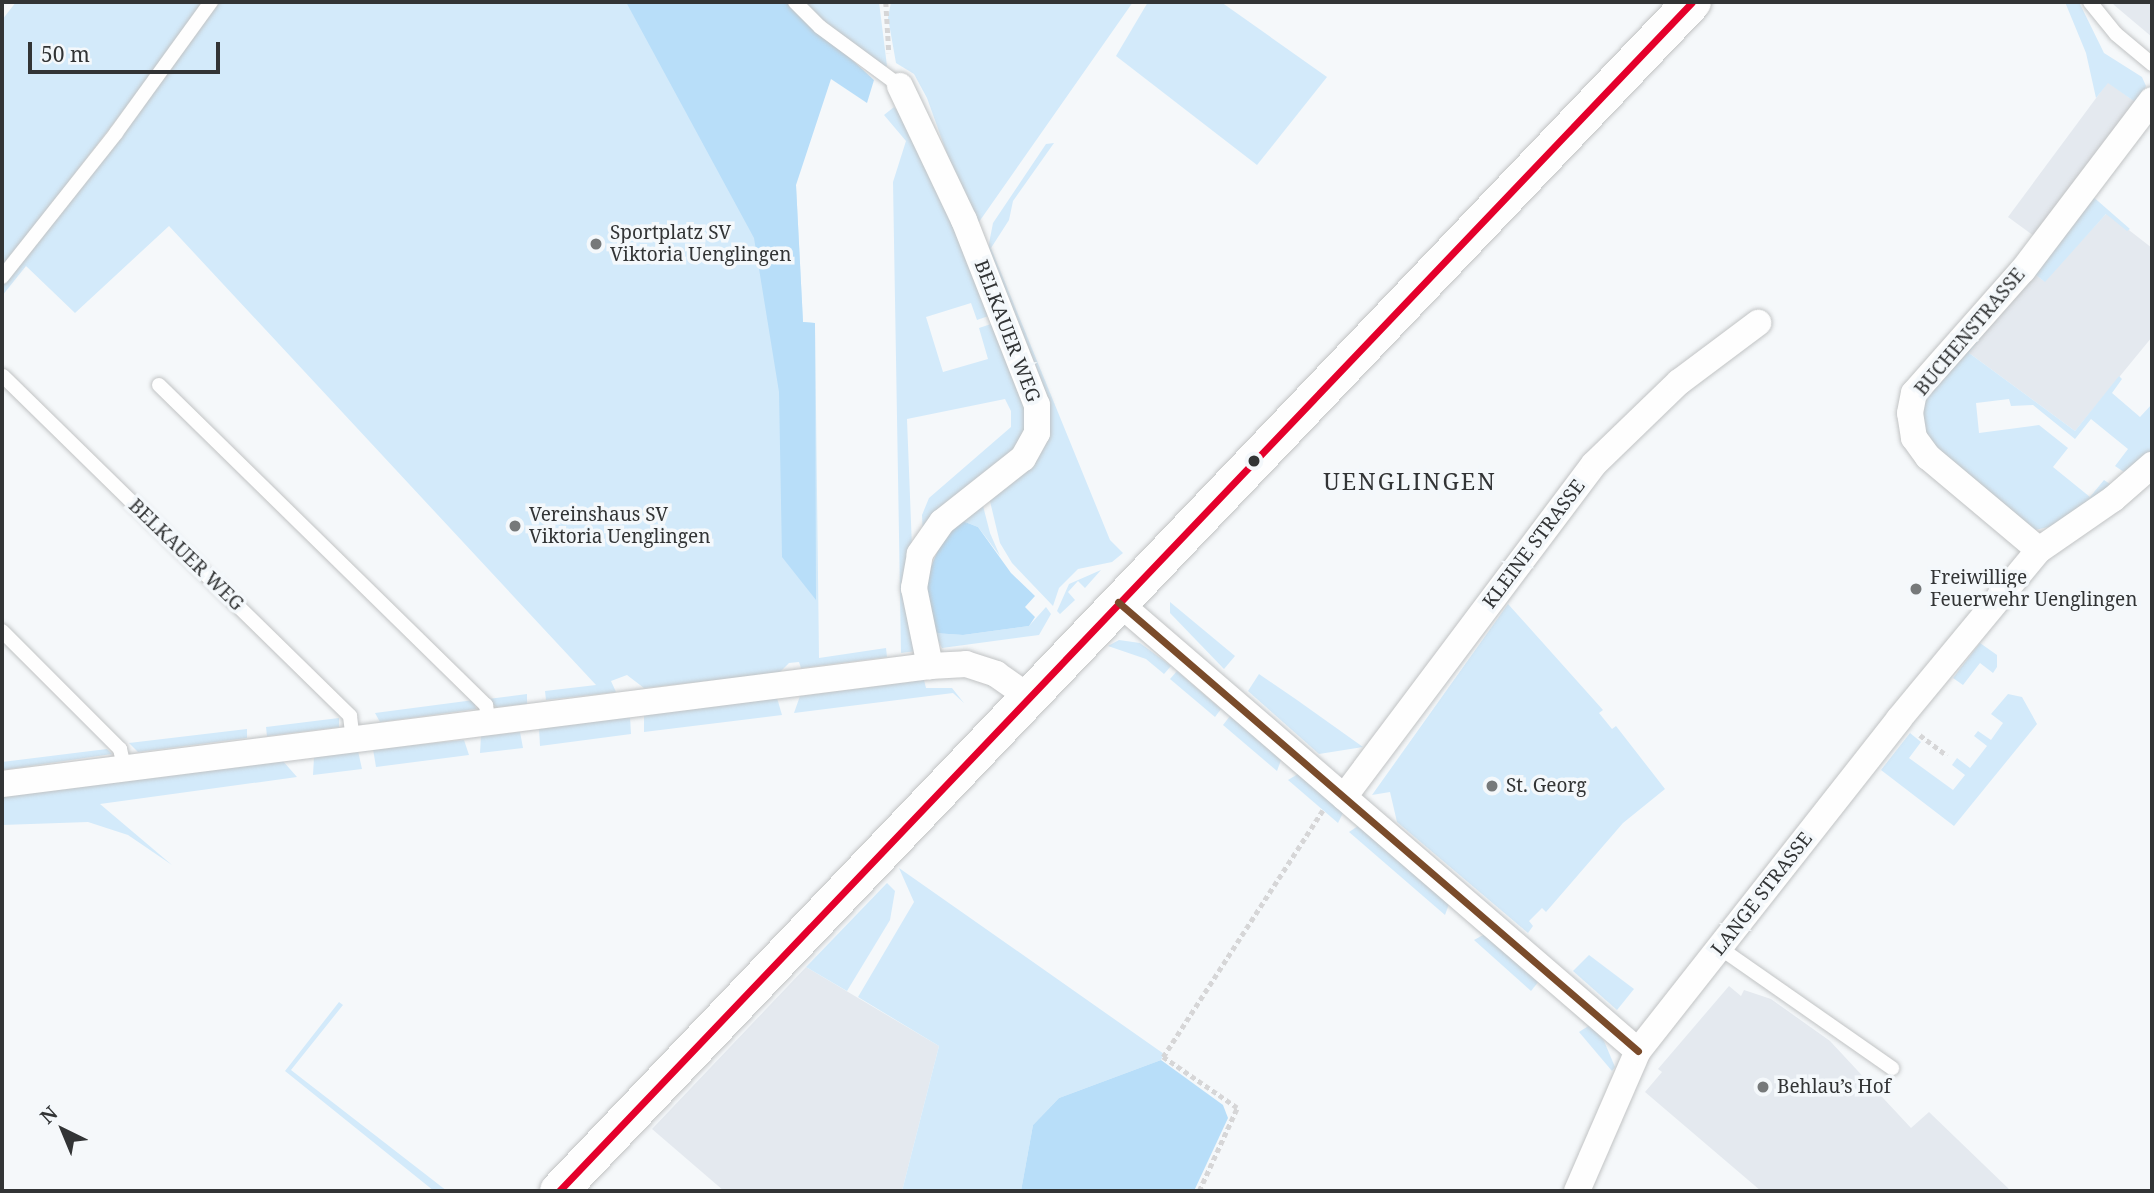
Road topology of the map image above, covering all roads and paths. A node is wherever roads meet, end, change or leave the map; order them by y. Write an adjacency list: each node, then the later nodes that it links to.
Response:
1 (211, 2): 9 (lane)
2 (795, 2): 7 (lane)
3 (886, 2): 7 (path)
4 (1692, 2): 15 (main road)
5 (2090, 2): 6 (lane)
6 (2152, 64)
7 (900, 86): 17 (street, BELKAUER WEG)
8 (2152, 100): 14 (street, BUCHENSTRASSE)
9 (2, 277)
10 (1758, 323): 25 (street, KLEINE STRASSE)
11 (3, 376): 21 (lane, BELKAUER WEG)
12 (159, 385): 20 (lane)
13 (2152, 466): 14 (street, LANGE STRASSE)
14 (2039, 550): 19 (street, LANGE STRASSE)
15 (1118, 602): 18 (main road); 25 (street)
16 (2, 631): 23 (lane)
17 (930, 666): 18 (street); 20 (street)
18 (1028, 696): 29 (main road)
19 (1899, 719): 22 (path); 26 (street, LANGE STRASSE)
20 (489, 724): 21 (street)
21 (353, 741): 23 (street)
22 (1947, 755)
23 (124, 767): 24 (street)
24 (2, 784)
25 (1340, 794): 27 (street); 30 (path)
26 (1720, 948): 27 (street, LANGE STRASSE); 28 (lane)
27 (1638, 1051): 31 (street, LANGE STRASSE)
28 (1892, 1068)
29 (559, 1191)
30 (1199, 1191)
31 (1577, 1191)

